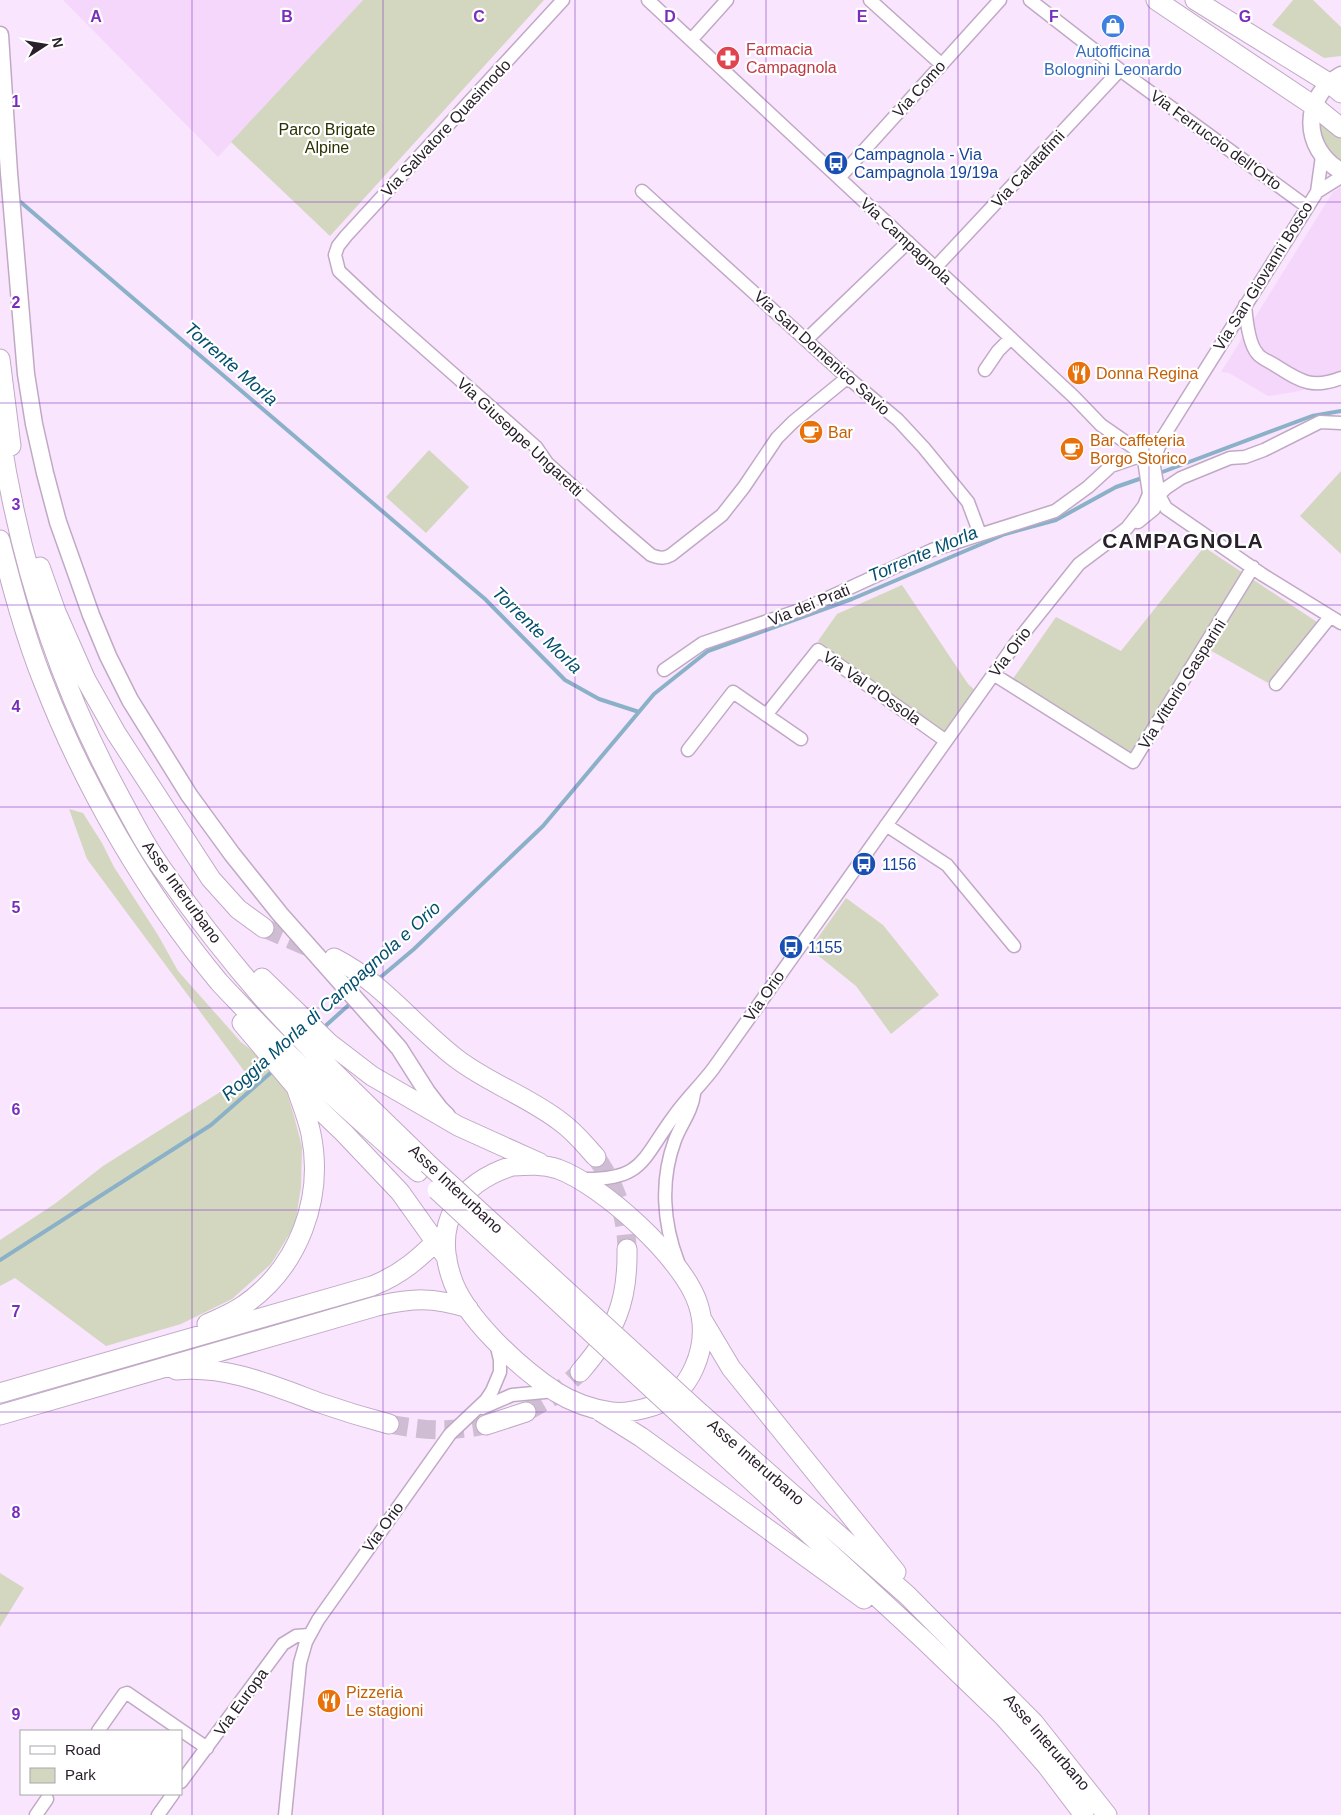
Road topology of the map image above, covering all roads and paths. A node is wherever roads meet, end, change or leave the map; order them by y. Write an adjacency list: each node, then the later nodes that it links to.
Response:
1 (563, 0): 24 (street, Via Salvatore Quasimodo)
2 (648, 0): 10 (street, Via Campagnola)
3 (727, 0): 10 (street)
4 (870, 0): 11 (street)
5 (1000, 0): 11 (street, Via Como)
6 (1030, 0): 12 (street, Via Ferruccio dell'Orto)
7 (1156, 0): 14 (highway)
8 (1195, 0): 13 (highway)
9 (0, 35): 58 (main road)
10 (691, 40): 19 (street, Via Campagnola)
11 (941, 64): 19 (street, Via Como)
12 (1120, 70): 22 (street, Via Ferruccio dell'Orto); 25 (street, Via Calatafimi)
13 (1337, 84): 14 (main road)
14 (1314, 106): 15 (highway); 16 (main road)
15 (1341, 128)
16 (1322, 156): 17 (main road); 21 (street, Via San Giovanni Bosco)
17 (1341, 171)
18 (1341, 177): 21 (street, Via San Giovanni Bosco)
19 (839, 178): 23 (street, Via Campagnola)
20 (642, 191): 28 (street, Via San Domenico Savio)
21 (1317, 192): 22 (street, Via San Giovanni Bosco)
22 (1306, 206): 26 (street, Via San Giovanni Bosco)
23 (908, 242): 25 (street, Via Campagnola); 28 (street)
24 (336, 259): 31 (street, Via Giuseppe Ungaretti)
25 (935, 268): 27 (street, Via Campagnola)
26 (1245, 305): 32 (street); 35 (street, Via San Giovanni Bosco)
27 (1011, 338): 30 (street); 35 (street, Via Campagnola)
28 (806, 340): 31 (street, Via San Domenico Savio)
29 (0, 359): 52 (highway)
30 (985, 370)
31 (848, 377): 40 (street, Via San Domenico Savio)
32 (1341, 378)
33 (1341, 423): 36 (street, Via Orio)
34 (0, 433): 55 (highway, Asse Interurbano)
35 (1149, 461): 36 (street); 40 (street, Via dei Prati)
36 (1153, 489): 37 (street); 38 (street); 39 (street, Via Orio)
37 (1154, 509): 38 (street); 39 (street)
38 (1189, 523): 42 (street)
39 (1127, 528): 45 (street, Via Orio)
40 (980, 534): 44 (street, Via dei Prati)
41 (0, 540): 56 (highway)
42 (1253, 567): 43 (street); 45 (street, Via Vittorio Gasparini)
43 (1336, 620): 46 (street)
44 (664, 670)
45 (993, 674): 49 (street, Via Orio)
46 (1276, 684)
47 (766, 715): 48 (street); 49 (street, Via Val d'Ossola); 50 (street)
48 (801, 739)
49 (946, 741): 51 (street, Via Orio)
50 (688, 750)
51 (886, 824): 53 (street); 57 (street, Via Orio)
52 (264, 928)
53 (1014, 946)
54 (334, 958): 59 (highway)
55 (324, 1049): 58 (highway); 61 (highway, Asse Interurbano)
56 (296, 1079): 61 (highway, Asse Interurbano); 63 (highway); 71 (highway)
57 (694, 1094): 62 (street, Via Orio); 65 (street, Via Orio)
58 (458, 1126): 60 (highway)
59 (596, 1157)
60 (544, 1166): 62 (highway); 63 (highway)
61 (423, 1168): 77 (highway, Asse Interurbano, bridge)
62 (580, 1179): 65 (highway)
63 (441, 1237): 66 (highway); 71 (highway)
64 (627, 1249): 69 (highway)
65 (681, 1272): 67 (highway)
66 (468, 1308): 68 (highway); 70 (highway)
67 (702, 1318): 74 (highway); 81 (highway)
68 (496, 1343): 72 (highway); 78 (street, Via Orio)
69 (580, 1372)
70 (140, 1374): 76 (highway); 79 (highway)
71 (63, 1375): 73 (highway)
72 (556, 1391): 74 (highway); 78 (street, Via Orio)
73 (0, 1393)
74 (596, 1409): 83 (highway)
75 (526, 1412): 80 (highway)
76 (0, 1415)
77 (694, 1418): 81 (highway, Asse Interurbano); 83 (highway, Asse Interurbano)
78 (461, 1422): 82 (street, Via Orio)
79 (389, 1424)
80 (486, 1425)
81 (939, 1626): 95 (highway, Asse Interurbano)
82 (310, 1635): 87 (street, Via Europa); 93 (street, Via Orio)
83 (1004, 1717): 94 (highway, Asse Interurbano)
84 (99, 1730): 85 (street)
85 (181, 1730)
86 (182, 1731): 87 (street)
87 (207, 1748): 88 (street, Via Europa)
88 (182, 1781)
89 (172, 1795): 92 (street)
90 (47, 1799): 91 (street)
91 (36, 1815)
92 (158, 1815)
93 (285, 1815)
94 (1084, 1815)
95 (1107, 1815)

